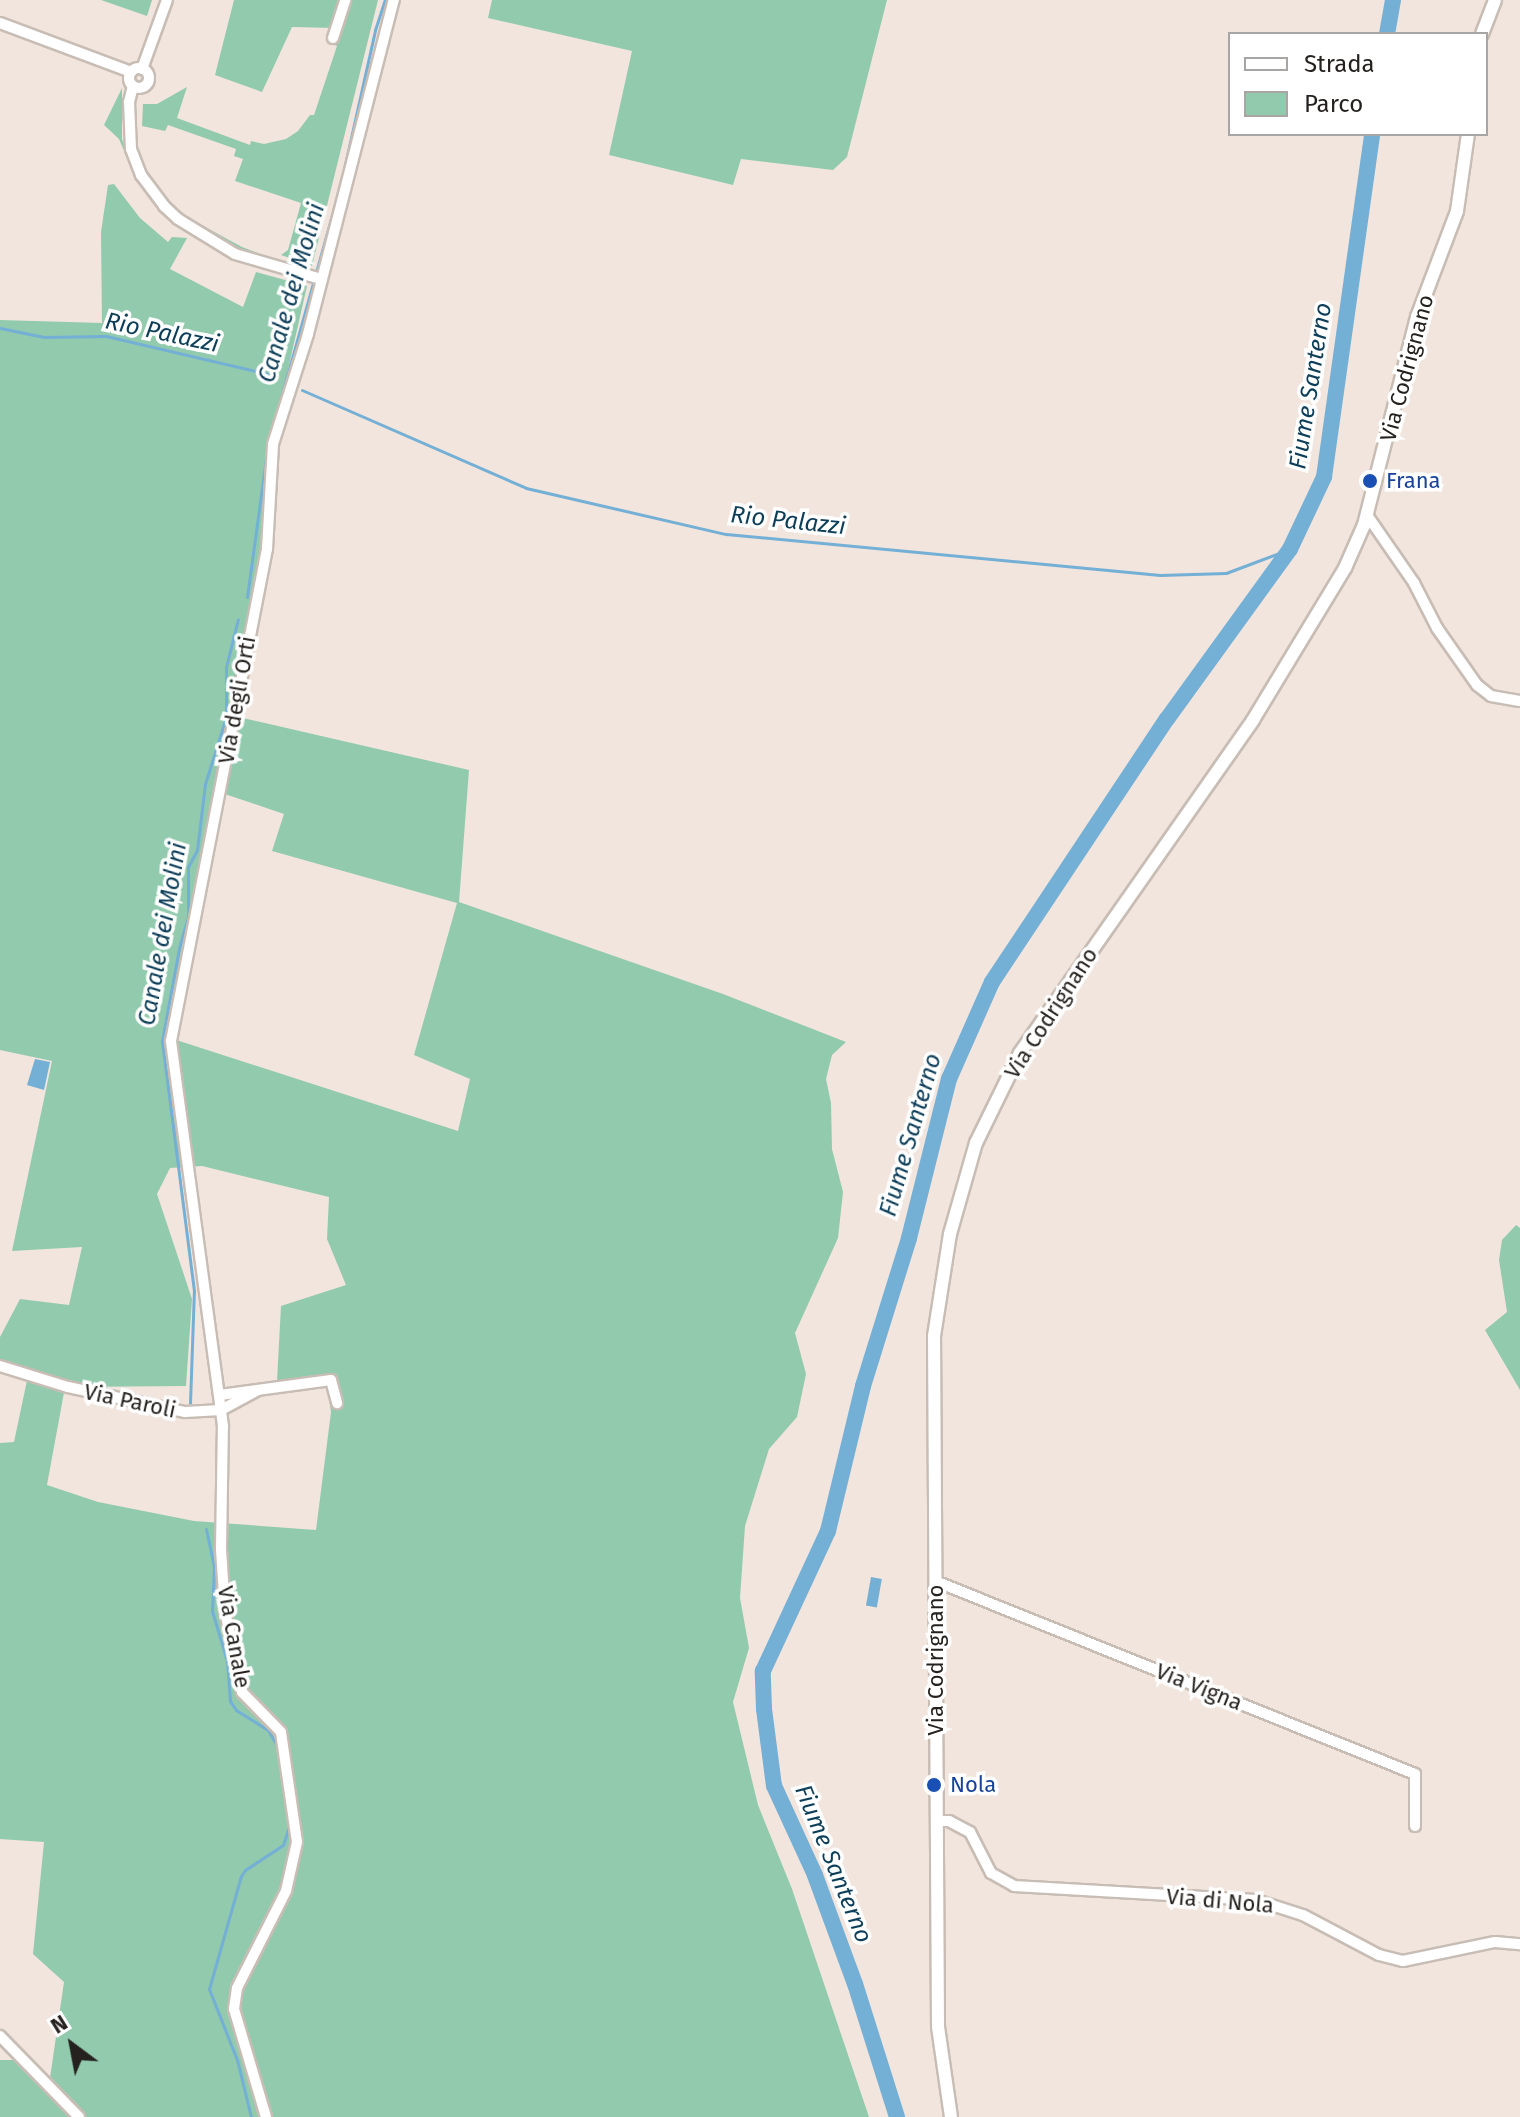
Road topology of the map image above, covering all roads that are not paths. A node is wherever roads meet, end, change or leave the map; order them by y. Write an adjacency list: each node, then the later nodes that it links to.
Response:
1 (167, 0): 8 (street)
2 (345, 0): 7 (street)
3 (394, 0): 11 (street, Via degli Orti)
4 (1495, 0): 6 (street)
5 (0, 23): 8 (street)
6 (1483, 32)
7 (333, 38)
8 (137, 70): 9 (street); 9 (street)
9 (133, 86): 11 (street)
10 (1468, 136): 12 (street, Via Codrignano)
11 (315, 277): 16 (street, Via degli Orti)
12 (1367, 515): 13 (street); 19 (street, Via Codrignano)
13 (1520, 701)
14 (0, 1366): 18 (street, Via Paroli)
15 (258, 1390): 16 (street, Via Paroli); 17 (street, Via Paroli); 18 (street, Via Paroli)
16 (220, 1395): 18 (street, Via degli Orti)
17 (337, 1403)
18 (221, 1410): 25 (street, Via Canale)
19 (935, 1581): 20 (street, Via Codrignano); 21 (street, Via Vigna)
20 (937, 1821): 22 (street, Via di Nola); 26 (street, Via Codrignano)
21 (1415, 1826)
22 (1520, 1944)
23 (0, 2036): 24 (street)
24 (79, 2117)
25 (266, 2117)
26 (951, 2117)

